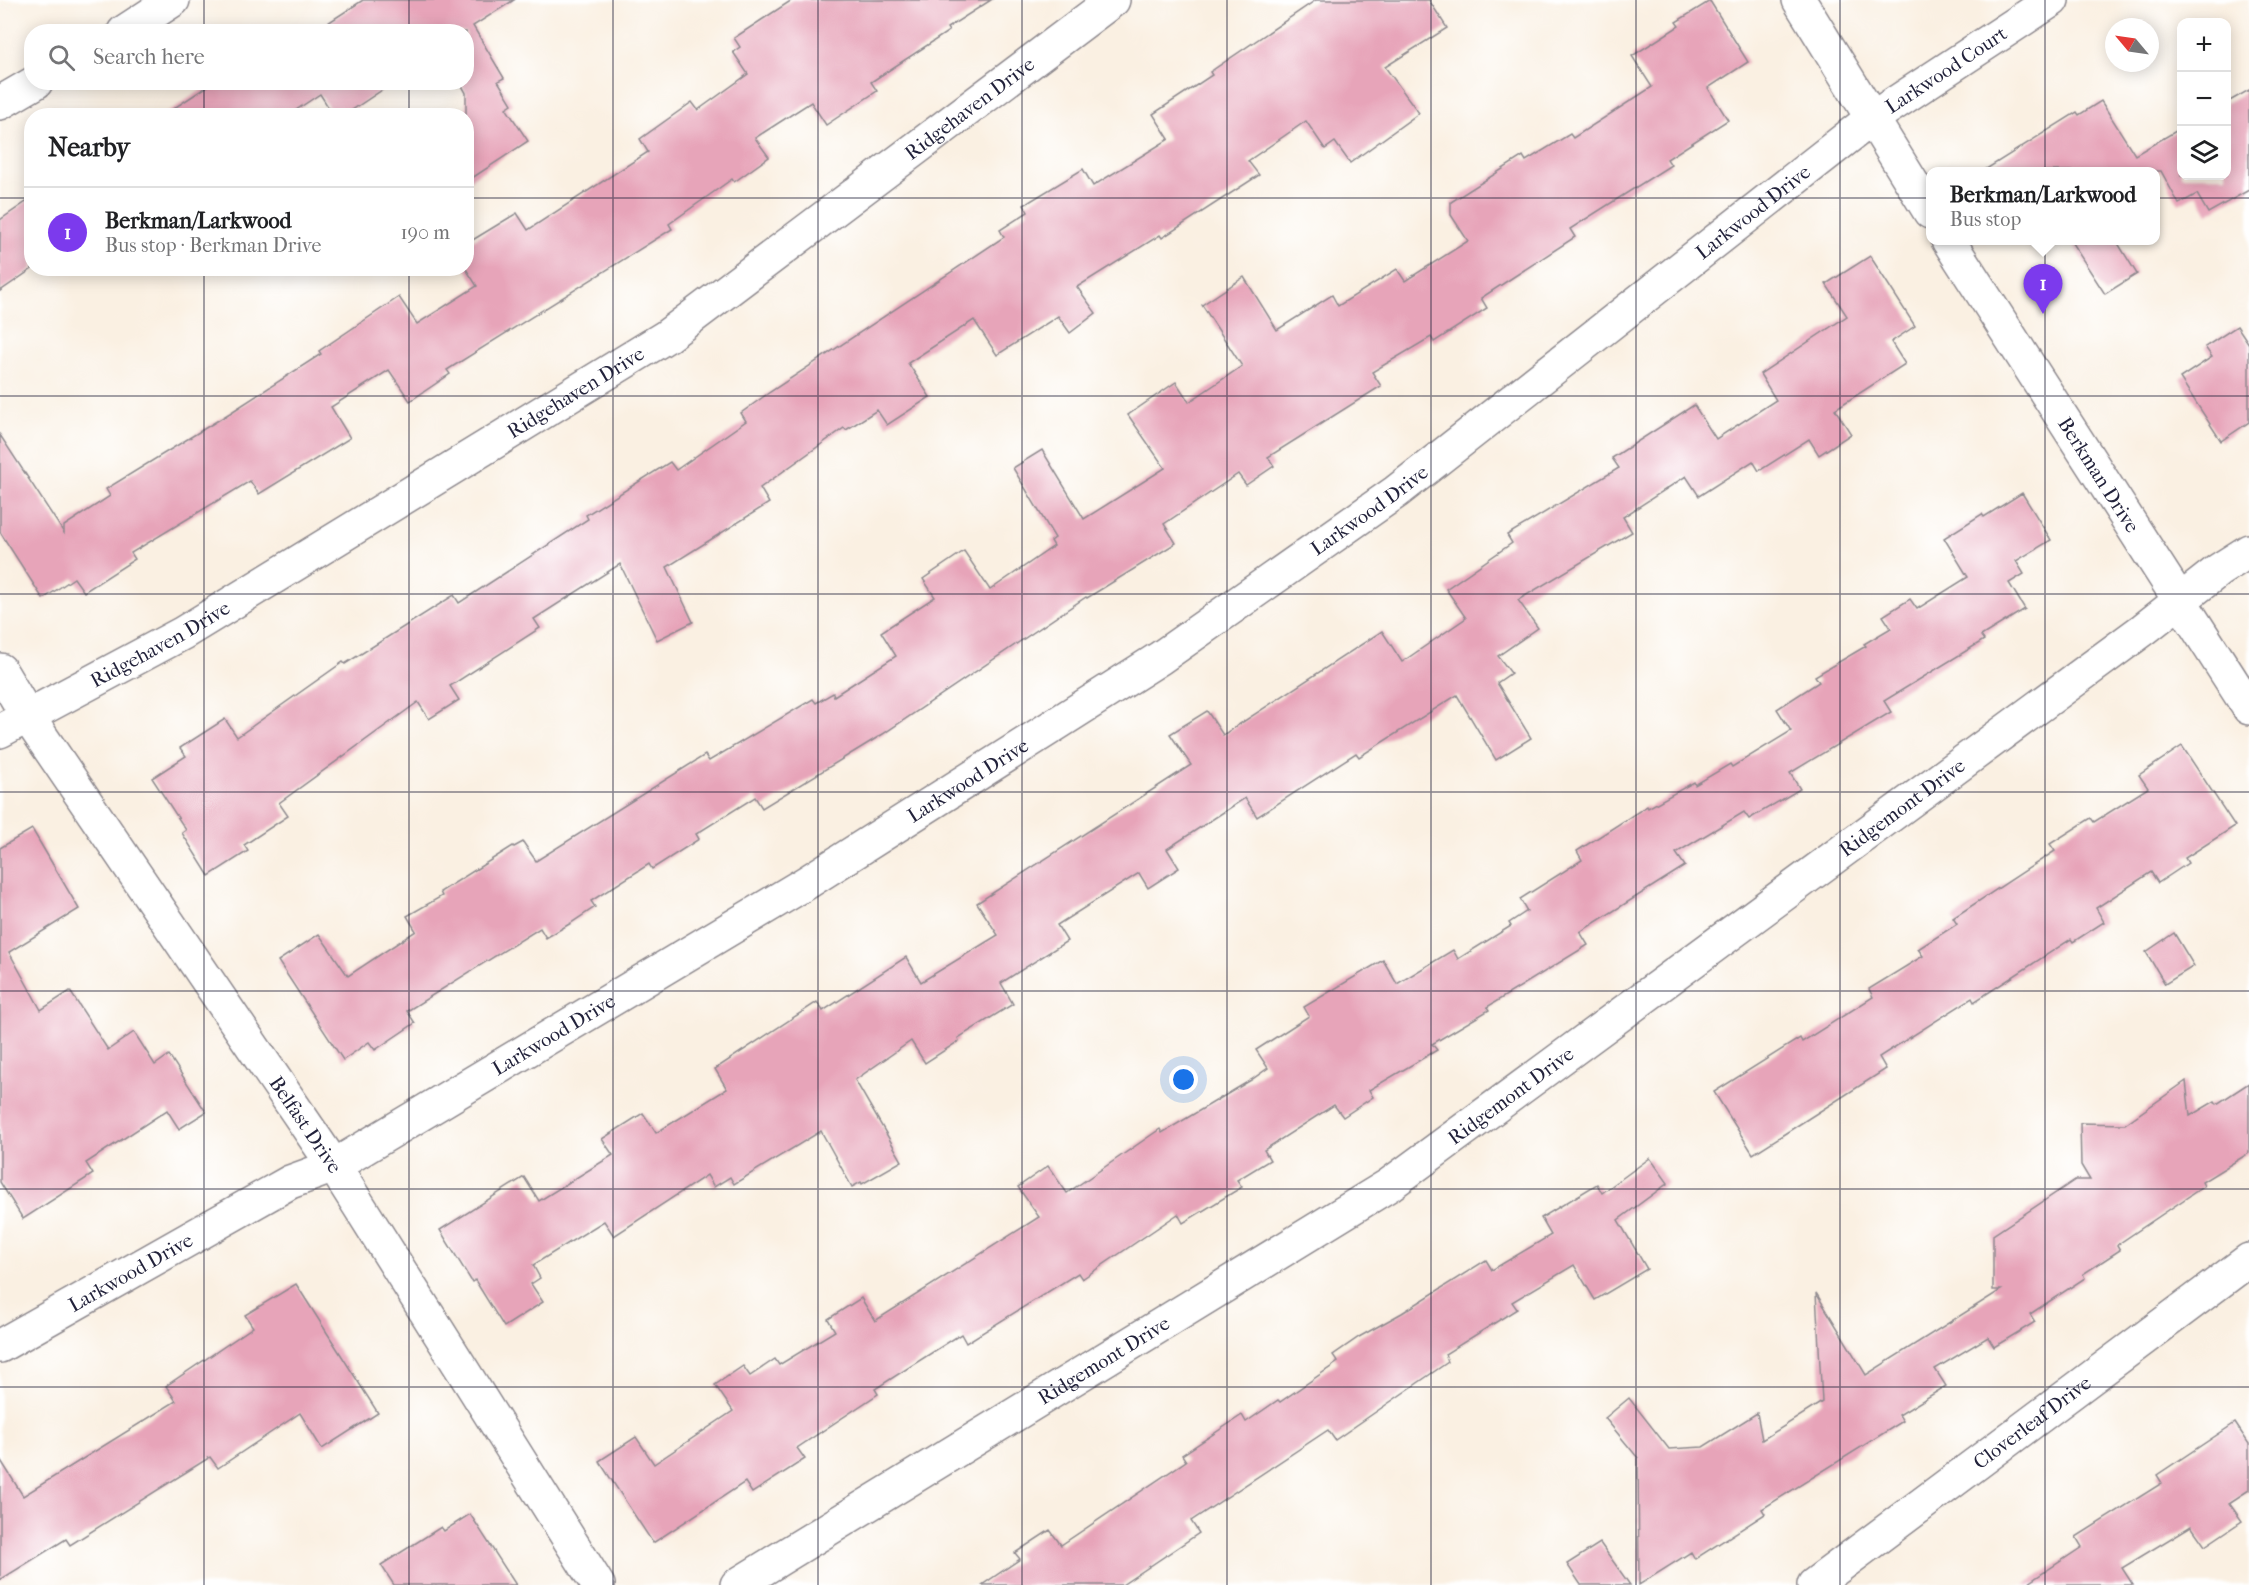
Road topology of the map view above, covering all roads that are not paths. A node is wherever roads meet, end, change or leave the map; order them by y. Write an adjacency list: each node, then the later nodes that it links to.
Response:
1 (173, 0): 5 (street)
2 (1113, 0): 15 (street, Ridgehaven Drive)
3 (1799, 0): 8 (street)
4 (2052, 0): 8 (street, Larkwood Court)
5 (136, 24)
6 (24, 89): 7 (street)
7 (0, 103)
8 (1871, 119): 9 (street); 16 (street, Larkwood Drive)
9 (1926, 206)
10 (1951, 245): 12 (street, Berkman Drive)
11 (2249, 551): 12 (street, Ridgemont Drive)
12 (2180, 602): 14 (street, Berkman Drive); 20 (street, Ridgemont Drive)
13 (0, 670): 15 (street, Belfast Drive)
14 (2249, 708)
15 (14, 724): 16 (street, Belfast Drive)
16 (334, 1166): 18 (street, Larkwood Drive); 19 (street, Belfast Drive)
17 (2249, 1260): 21 (street, Cloverleaf Drive)
18 (0, 1346)
19 (598, 1585)
20 (737, 1585)
21 (1814, 1585)

